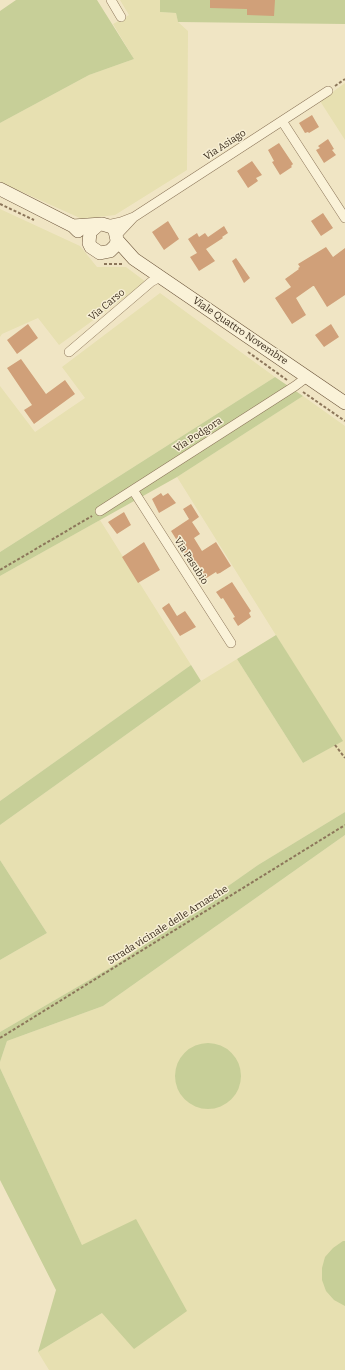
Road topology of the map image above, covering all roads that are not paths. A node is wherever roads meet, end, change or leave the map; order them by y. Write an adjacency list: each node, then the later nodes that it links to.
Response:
1 (111, 0): 2 (street)
2 (121, 17)
3 (328, 91): 4 (street, Via Asiago)
4 (282, 121): 6 (street, Via Asiago); 7 (street)
5 (0, 189): 9 (street)
6 (134, 217): 8 (street, Via Asiago); 11 (street, Via Asiago)
7 (345, 218)
8 (102, 225): 9 (street); 10 (street); 11 (street)
9 (73, 226): 10 (street)
10 (89, 242): 11 (street)
11 (115, 242): 12 (street, Viale Quattro Novembre)
12 (160, 277): 13 (street, Via Carso); 14 (street, Viale Quattro Novembre)
13 (70, 352)
14 (307, 377): 15 (street, Viale Quattro Novembre); 16 (street, Via Podgora)
15 (345, 403)
16 (133, 490): 17 (street, Via Podgora); 18 (street, Via Pasubio)
17 (100, 511)
18 (231, 643)

